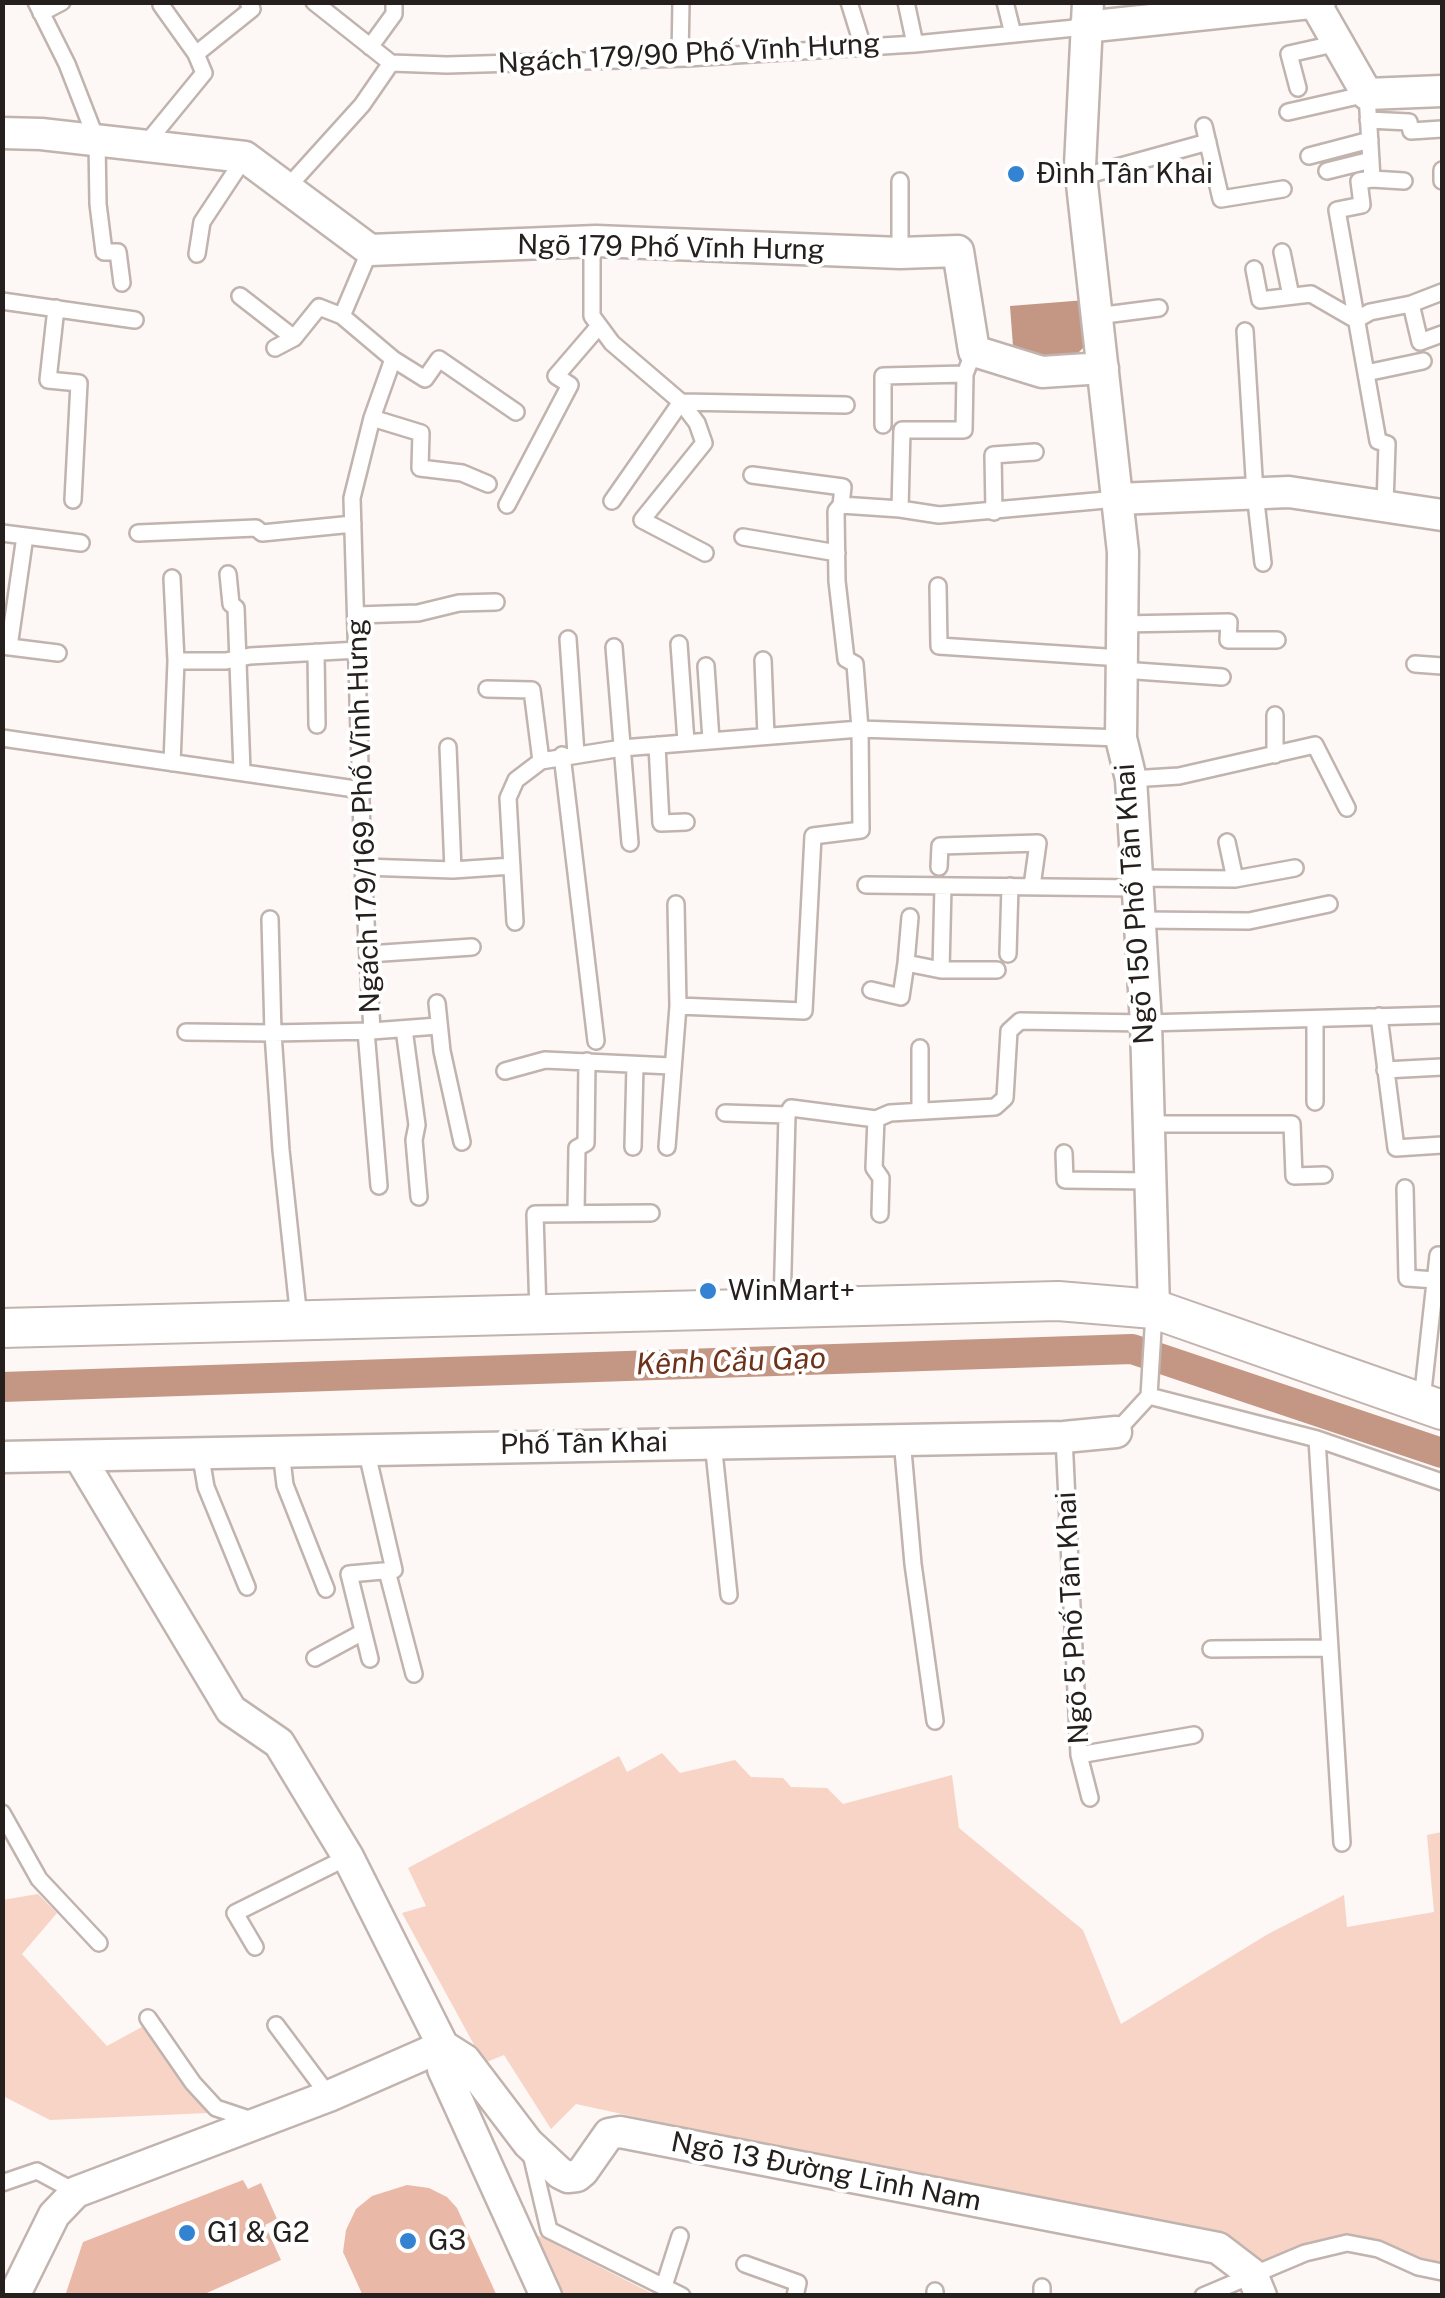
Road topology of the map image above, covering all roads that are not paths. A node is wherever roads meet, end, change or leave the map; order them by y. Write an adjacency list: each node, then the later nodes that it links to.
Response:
1 (62, 2): 11 (lane)
2 (314, 2): 16 (lane)
3 (394, 2): 16 (lane)
4 (681, 2): 19 (lane)
5 (849, 2): 17 (lane)
6 (906, 2): 15 (lane)
7 (1005, 2): 13 (lane)
8 (248, 3): 18 (lane)
9 (1310, 3): 12 (street); 14 (street)
10 (161, 5): 18 (lane)
11 (38, 8): 28 (lane)
12 (1086, 15): 13 (lane, Ngách 179/90 Phố Vĩnh Hưng); 35 (street)
13 (1013, 34): 15 (lane, Ngách 179/90 Phố Vĩnh Hưng)
14 (1338, 43): 21 (lane); 23 (street)
15 (916, 44): 17 (lane, Ngách 179/90 Phố Vĩnh Hưng)
16 (370, 46): 20 (lane)
17 (863, 47): 19 (lane, Ngách 179/90 Phố Vĩnh Hưng)
18 (196, 54): 29 (lane)
19 (680, 58): 20 (lane, Ngách 179/90 Phố Vĩnh Hưng)
20 (391, 63): 40 (lane)
21 (1298, 88)
22 (1442, 91): 23 (street)
23 (1368, 107): 24 (lane); 25 (lane); 27 (lane)
24 (1288, 112)
25 (1442, 129)
26 (2, 133): 28 (street)
27 (1370, 140): 30 (lane); 32 (lane)
28 (97, 141): 29 (street); 48 (lane)
29 (146, 145): 31 (street)
30 (1309, 156)
31 (245, 157): 40 (street); 46 (lane)
32 (1371, 160): 34 (lane); 37 (lane)
33 (1442, 170): 39 (lane)
34 (1327, 172)
35 (1081, 177): 41 (lane); 57 (street)
36 (900, 180): 45 (lane)
37 (1372, 180): 38 (lane); 59 (lane)
38 (1404, 180)
39 (1442, 181)
40 (286, 189): 43 (street)
41 (1282, 189)
42 (592, 242): 43 (street, Ngõ 179 Phố Vĩnh Hưng); 45 (street, Ngõ 179 Phố Vĩnh Hưng); 60 (lane)
43 (370, 250): 56 (lane)
44 (1282, 252): 51 (lane)
45 (900, 253): 67 (street, Ngõ 179 Phố Vĩnh Hưng)
46 (196, 254)
47 (1254, 269): 51 (lane)
48 (122, 283)
49 (1442, 292): 53 (lane)
50 (240, 296): 63 (lane)
51 (1291, 296): 59 (lane)
52 (2, 301): 54 (lane)
53 (1411, 304): 59 (lane); 62 (lane)
54 (56, 308): 58 (lane); 80 (lane)
55 (1159, 308): 57 (lane)
56 (342, 316): 63 (lane); 65 (lane)
57 (1096, 316): 68 (street)
58 (135, 320)
59 (1356, 320): 69 (lane)
60 (599, 326): 70 (lane); 82 (lane)
61 (1245, 331): 78 (lane)
62 (1442, 334)
63 (294, 338): 64 (lane)
64 (276, 348)
65 (394, 358): 72 (lane); 73 (lane, Ngách 179/169 Phố Vĩnh Hưng)
66 (1423, 361): 69 (lane)
67 (970, 363): 68 (street); 74 (lane); 85 (lane)
68 (1104, 368): 79 (street)
69 (1366, 372): 84 (lane)
70 (681, 402): 71 (lane); 81 (lane); 95 (lane)
71 (846, 405)
72 (516, 412)
73 (372, 418): 77 (lane); 88 (lane, Ngách 179/169 Phố Vĩnh Hưng)
74 (882, 425)
75 (1035, 452): 86 (lane)
76 (752, 475): 83 (lane)
77 (488, 484)
78 (1255, 493): 79 (street); 84 (street); 96 (lane)
79 (1117, 499): 86 (lane); 102 (street, Ngõ 150 Phố Tân Khai)
80 (73, 500)
81 (612, 502)
82 (507, 505)
83 (841, 505): 85 (lane); 94 (lane)
84 (1385, 506): 87 (street)
85 (900, 508): 86 (lane)
86 (994, 512)
87 (1442, 515)
88 (353, 524): 90 (lane); 101 (lane, Ngách 179/169 Phố Vĩnh Hưng)
89 (2, 533): 91 (lane)
90 (138, 534)
91 (25, 536): 93 (lane); 106 (lane)
92 (742, 538): 94 (lane)
93 (81, 544)
94 (837, 552): 122 (lane)
95 (705, 553)
96 (1263, 563)
97 (228, 574): 111 (lane)
98 (172, 578): 112 (lane)
99 (938, 586): 114 (lane)
100 (496, 602): 101 (lane)
101 (357, 615): 108 (lane, Ngách 179/169 Phố Vĩnh Hưng)
102 (1122, 624): 104 (lane); 114 (street, Ngõ 150 Phố Tân Khai)
103 (568, 639): 131 (lane)
104 (1277, 640)
105 (679, 644): 127 (lane)
106 (6, 647): 110 (lane)
107 (614, 647): 130 (lane)
108 (358, 650): 109 (lane); 137 (lane, Ngách 179/169 Phố Vĩnh Hưng)
109 (316, 652): 111 (lane); 121 (lane)
110 (58, 653)
111 (238, 658): 112 (lane); 135 (lane)
112 (176, 660): 134 (lane)
113 (763, 660): 123 (lane)
114 (1121, 664): 118 (lane); 125 (street, Ngõ 150 Phố Tân Khai)
115 (1414, 664): 117 (lane)
116 (706, 666): 126 (lane)
117 (1442, 666)
118 (1222, 676)
119 (487, 689): 133 (lane)
120 (1276, 715): 132 (lane)
121 (317, 726)
122 (860, 729): 123 (lane); 125 (lane); 167 (lane)
123 (766, 736): 126 (lane)
124 (2, 738): 134 (lane)
125 (1120, 738): 136 (street, Ngõ 150 Phố Tân Khai)
126 (711, 740): 127 (lane)
127 (686, 742): 128 (lane)
128 (657, 745): 130 (lane); 139 (lane)
129 (448, 747): 146 (lane)
130 (622, 748): 131 (lane); 141 (lane)
131 (569, 754): 133 (lane); 177 (lane)
132 (1275, 755): 136 (lane); 138 (lane)
133 (541, 760): 142 (lane)
134 (172, 762): 135 (lane)
135 (242, 771): 137 (lane)
136 (1131, 779): 148 (street, Ngõ 150 Phố Tân Khai)
137 (362, 790): 143 (lane, Ngách 179/169 Phố Vĩnh Hưng)
138 (1347, 808)
139 (686, 822)
140 (1227, 842): 147 (lane)
141 (630, 843)
142 (512, 866): 146 (lane); 158 (lane)
143 (363, 867): 146 (lane); 160 (lane, Ngách 179/169 Phố Vĩnh Hưng)
144 (940, 867): 152 (lane)
145 (1295, 868): 147 (lane)
146 (453, 870)
147 (1235, 879): 148 (lane)
148 (1137, 883): 152 (lane); 157 (street, Ngõ 150 Phố Tân Khai)
149 (866, 885): 150 (lane)
150 (943, 886): 151 (lane); 163 (lane)
151 (1010, 886): 152 (lane); 161 (lane)
152 (1032, 886)
153 (676, 904): 167 (lane)
154 (1329, 904): 157 (lane)
155 (910, 917): 162 (lane)
156 (270, 919): 176 (lane)
157 (1139, 920): 171 (street, Ngõ 150 Phố Tân Khai)
158 (515, 922)
159 (472, 946): 160 (lane)
160 (368, 954): 174 (lane, Ngách 179/169 Phố Vĩnh Hưng)
161 (1008, 954)
162 (906, 963): 163 (lane); 165 (lane)
163 (940, 970): 164 (lane)
164 (997, 970)
165 (871, 990)
166 (437, 1003): 172 (lane)
167 (678, 1006): 181 (lane)
168 (1442, 1015): 169 (lane)
169 (1378, 1016): 170 (lane); 183 (lane)
170 (1315, 1018): 171 (lane); 185 (lane)
171 (1146, 1023): 186 (lane); 190 (street, Ngõ 150 Phố Tân Khai)
172 (438, 1026): 173 (lane); 191 (lane)
173 (404, 1029): 174 (lane); 200 (lane)
174 (369, 1031): 176 (lane, Ngách 179/169 Phố Vĩnh Hưng); 198 (lane)
175 (186, 1032): 176 (lane, Ngách 179/169 Phố Vĩnh Hưng)
176 (273, 1033): 208 (lane)
177 (596, 1041)
178 (920, 1048): 186 (lane)
179 (587, 1062): 180 (lane); 184 (lane); 201 (lane)
180 (634, 1066): 181 (lane); 193 (lane)
181 (671, 1066): 194 (lane)
182 (1442, 1067): 183 (lane)
183 (1385, 1070): 192 (lane)
184 (505, 1071)
185 (1315, 1102)
186 (920, 1111): 189 (lane)
187 (726, 1112): 188 (lane)
188 (787, 1116): 189 (lane); 206 (lane)
189 (876, 1119): 203 (lane)
190 (1149, 1124): 196 (lane); 197 (street, Ngõ 150 Phố Tân Khai)
191 (462, 1142)
192 (1442, 1145)
193 (633, 1147)
194 (667, 1147)
195 (1064, 1153): 197 (lane)
196 (1324, 1175)
197 (1150, 1181): 209 (street, Ngõ 150 Phố Tân Khai)
198 (379, 1186)
199 (1405, 1188): 205 (lane)
200 (419, 1197)
201 (576, 1212): 202 (lane); 207 (lane)
202 (650, 1213)
203 (880, 1214)
204 (1442, 1256): 205 (lane)
205 (1436, 1280): 212 (lane)
206 (782, 1307): 207 (street); 209 (street)
207 (538, 1312): 208 (street)
208 (299, 1319): 210 (street)
209 (1154, 1319): 211 (lane); 212 (street)
210 (2, 1328)
211 (1149, 1390): 213 (lane, Phố Tân Khai); 216 (lane)
212 (1432, 1407)
213 (1116, 1432): 214 (street, Phố Tân Khai)
214 (1064, 1437): 215 (street, Phố Tân Khai); 236 (lane, Ngõ 5 Phố Tân Khai)
215 (902, 1439): 217 (street, Phố Tân Khai); 234 (lane)
216 (1317, 1439): 223 (lane); 229 (lane)
217 (712, 1442): 218 (street, Phố Tân Khai); 227 (lane)
218 (366, 1448): 219 (street, Phố Tân Khai); 224 (lane)
219 (281, 1451): 220 (street, Phố Tân Khai); 226 (lane)
220 (200, 1452): 221 (street, Phố Tân Khai); 225 (lane)
221 (79, 1456): 222 (street, Phố Tân Khai); 240 (street)
222 (2, 1457)
223 (1442, 1482)
224 (387, 1570): 228 (lane); 233 (lane)
225 (247, 1587)
226 (326, 1589)
227 (730, 1595)
228 (363, 1632): 231 (lane); 232 (lane)
229 (1329, 1648): 230 (lane); 239 (lane)
230 (1212, 1649)
231 (315, 1658)
232 (370, 1659)
233 (414, 1674)
234 (935, 1721)
235 (1194, 1735): 236 (lane)
236 (1079, 1755): 237 (lane, Ngõ 5 Phố Tân Khai)
237 (1090, 1798)
238 (2, 1813): 241 (lane)
239 (1342, 1843)
240 (348, 1857): 242 (lane); 245 (street)
241 (99, 1944)
242 (255, 1947)
243 (148, 2018): 247 (lane)
244 (276, 2025): 246 (lane)
245 (443, 2046): 246 (street); 248 (street, Ngõ 13 Đường Lĩnh Nam); 257 (street)
246 (328, 2096): 247 (street)
247 (259, 2123): 250 (street)
248 (528, 2143): 254 (street, Ngõ 13 Đường Lĩnh Nam); 255 (lane)
249 (2, 2184): 250 (lane)
250 (76, 2192): 256 (street)
251 (680, 2236): 255 (lane)
252 (745, 2264): 259 (lane)
253 (1442, 2272): 254 (lane)
254 (1256, 2285): 260 (lane)
255 (664, 2286): 258 (lane)
256 (14, 2296)
257 (546, 2296)
258 (682, 2296)
259 (794, 2296)
260 (1203, 2296)

